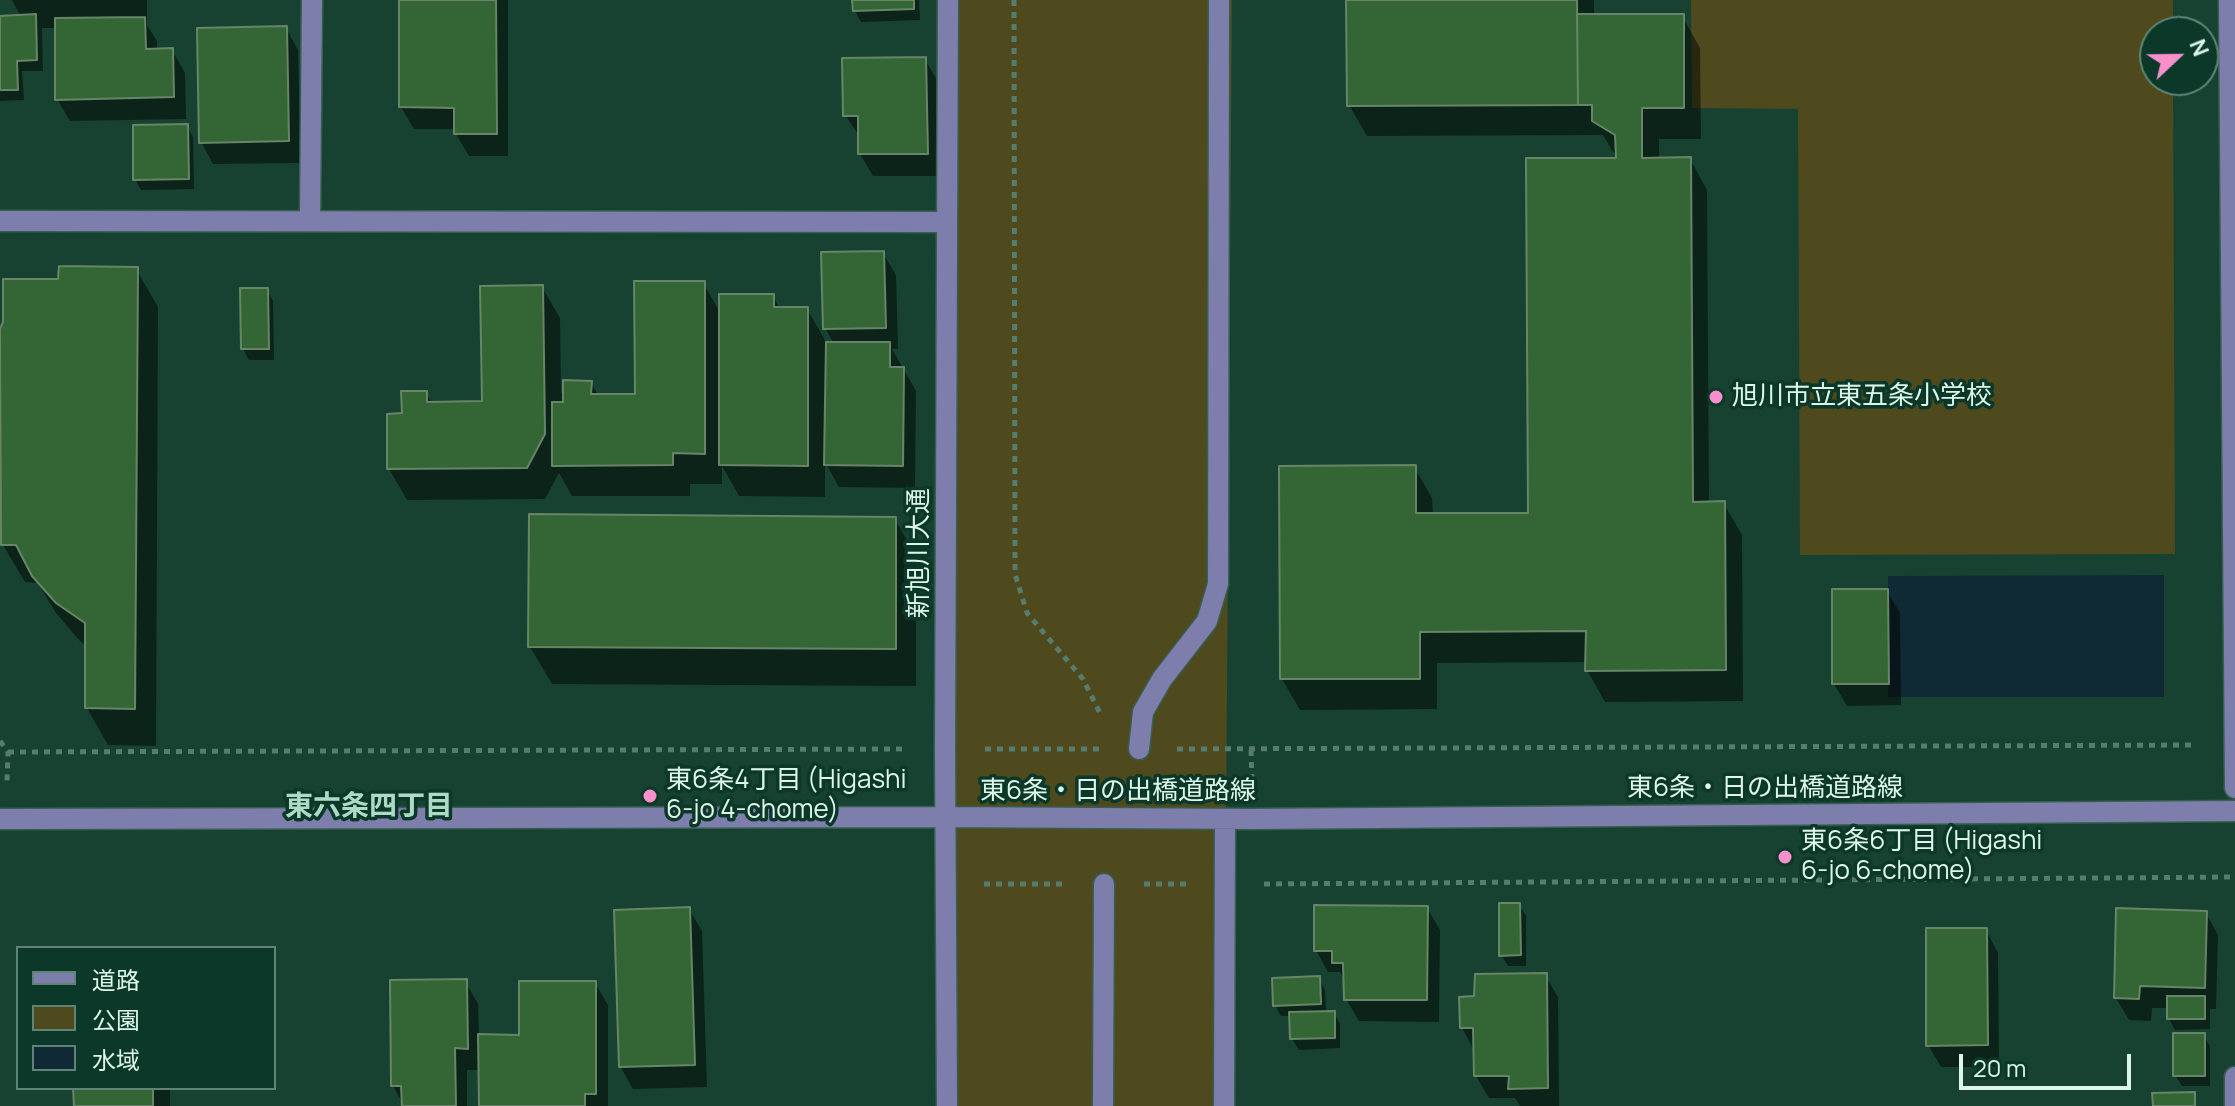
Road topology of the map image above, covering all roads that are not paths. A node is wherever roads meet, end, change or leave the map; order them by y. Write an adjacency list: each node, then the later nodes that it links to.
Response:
1 (312, 0): 7 (street)
2 (948, 0): 8 (street, 新旭川大通)
3 (1219, 0): 9 (street)
4 (2229, 0): 5 (street)
5 (2233, 211): 10 (street)
6 (0, 221): 7 (street)
7 (310, 221): 8 (street)
8 (947, 222): 12 (street, 新旭川大通)
9 (1139, 749)
10 (2235, 788)
11 (2235, 811): 14 (street, 東6条・日の出橋道路線)
12 (946, 817): 13 (street, 東6条・日の出橋道路線); 14 (street, 東6条・日の出橋道路線); 17 (street, 新旭川大通)
13 (0, 819)
14 (1225, 819): 19 (street)
15 (1104, 884): 18 (street)
16 (2235, 1077): 20 (street)
17 (947, 1106)
18 (1103, 1106)
19 (1224, 1106)
20 (2235, 1106)

